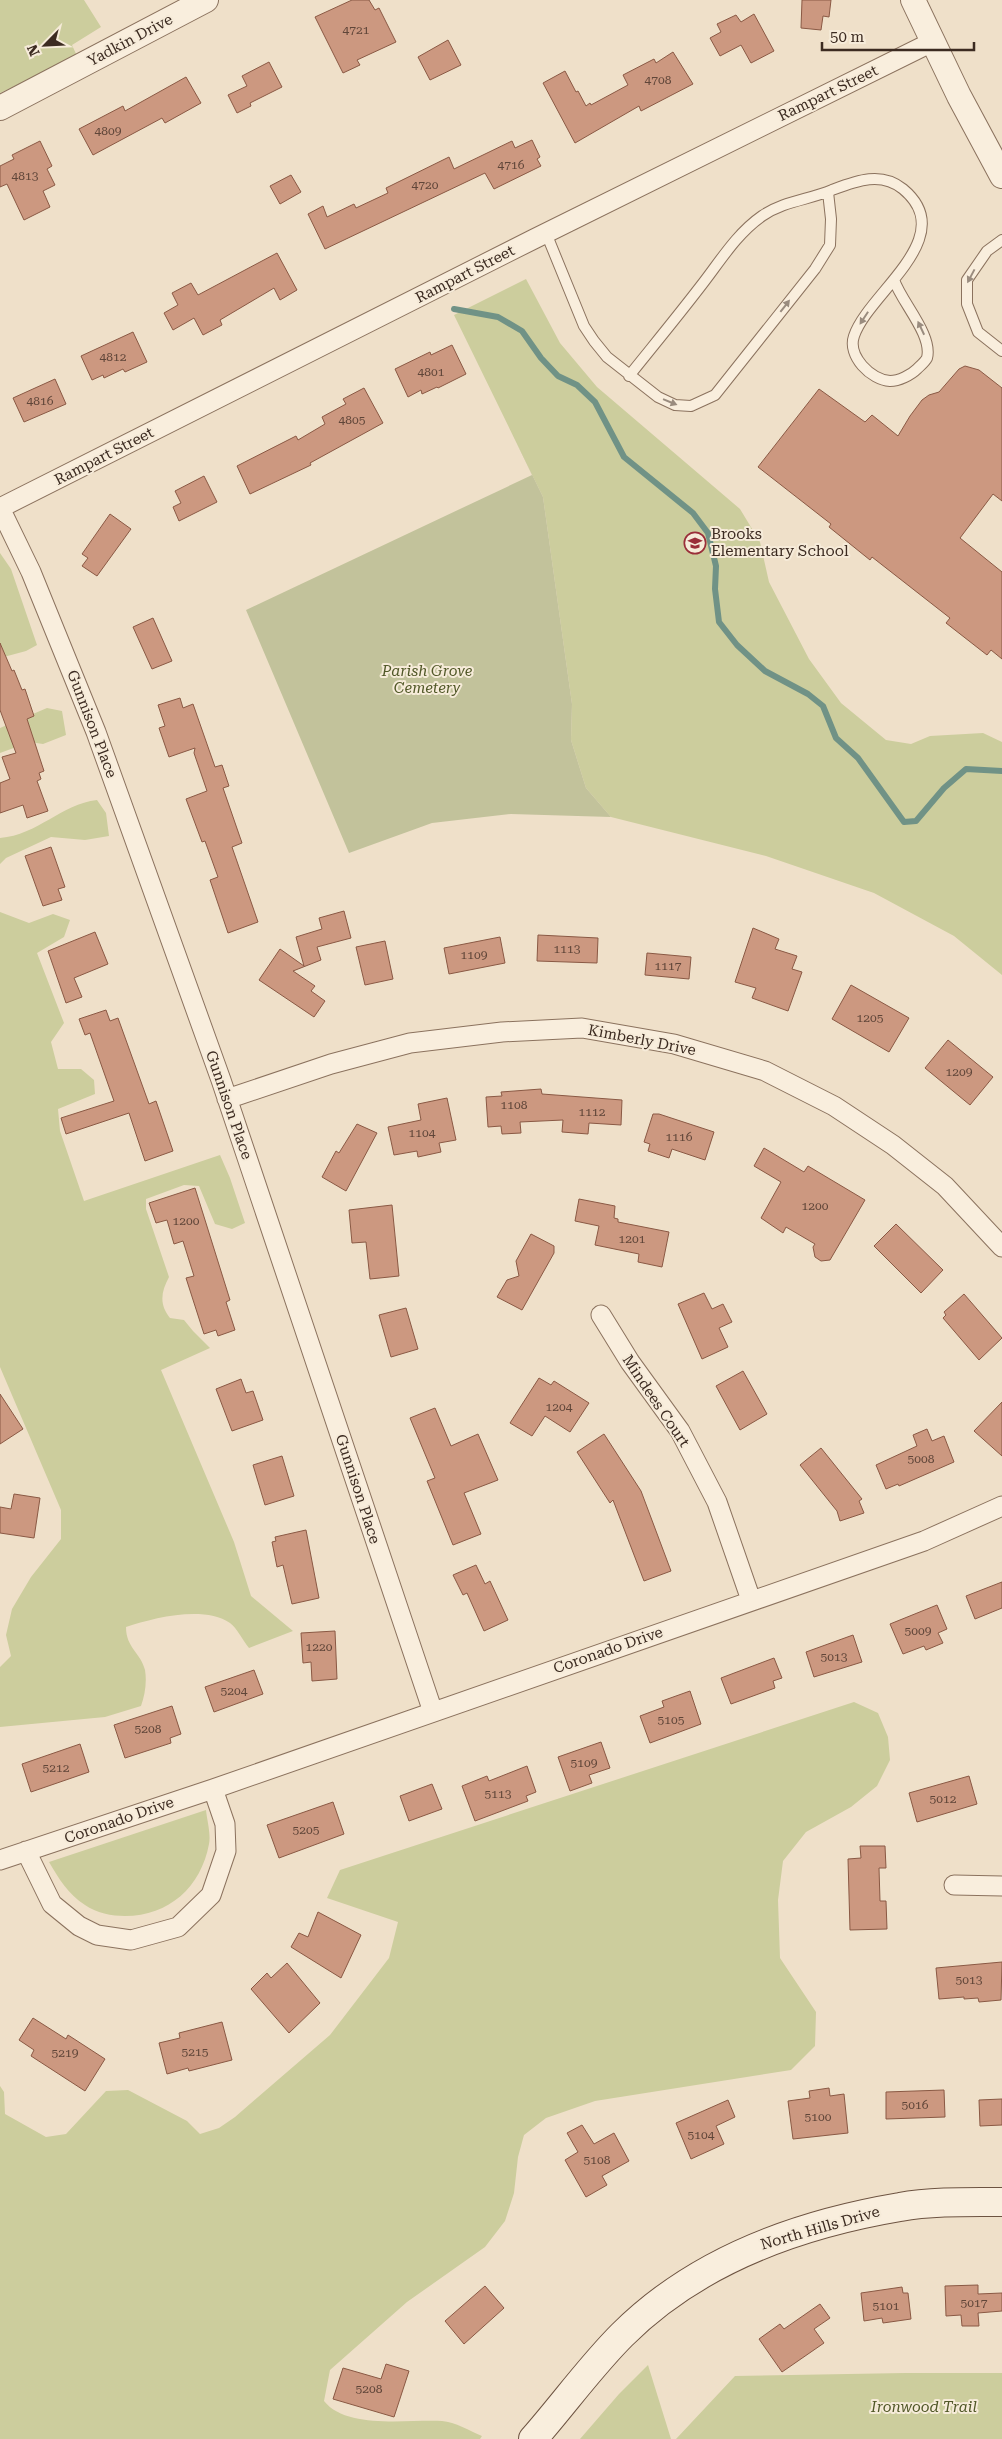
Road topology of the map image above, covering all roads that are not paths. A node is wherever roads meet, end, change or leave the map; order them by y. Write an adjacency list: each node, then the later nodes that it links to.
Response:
1 (206, 0): 4 (street, Yadkin Drive)
2 (913, 0): 3 (street)
3 (932, 42): 5 (street); 7 (street, Rampart Street)
4 (0, 108)
5 (1002, 176)
6 (828, 192): 9 (lane); 11 (lane); 11 (lane, one-way to 6)
7 (546, 233): 11 (lane); 12 (street, Rampart Street)
8 (1002, 240): 10 (lane, one-way to 10)
9 (894, 280): 9 (lane, one-way to 9)
10 (1002, 351)
11 (629, 376)
12 (0, 508): 13 (street, Gunnison Place)
13 (227, 1099): 14 (street, Kimberly Drive); 18 (street, Gunnison Place)
14 (1002, 1247)
15 (601, 1316): 17 (street, Mindees Court)
16 (1002, 1506): 17 (street, Coronado Drive)
17 (751, 1600): 18 (street, Coronado Drive)
18 (433, 1712): 19 (street, Coronado Drive)
19 (212, 1789): 20 (street, Coronado Drive); 20 (street)
20 (26, 1851): 21 (street, Coronado Drive)
21 (0, 1860)
22 (954, 1885): 23 (street)
23 (1002, 1886)
24 (1002, 2202): 25 (main road, North Hills Drive)
25 (533, 2439)

